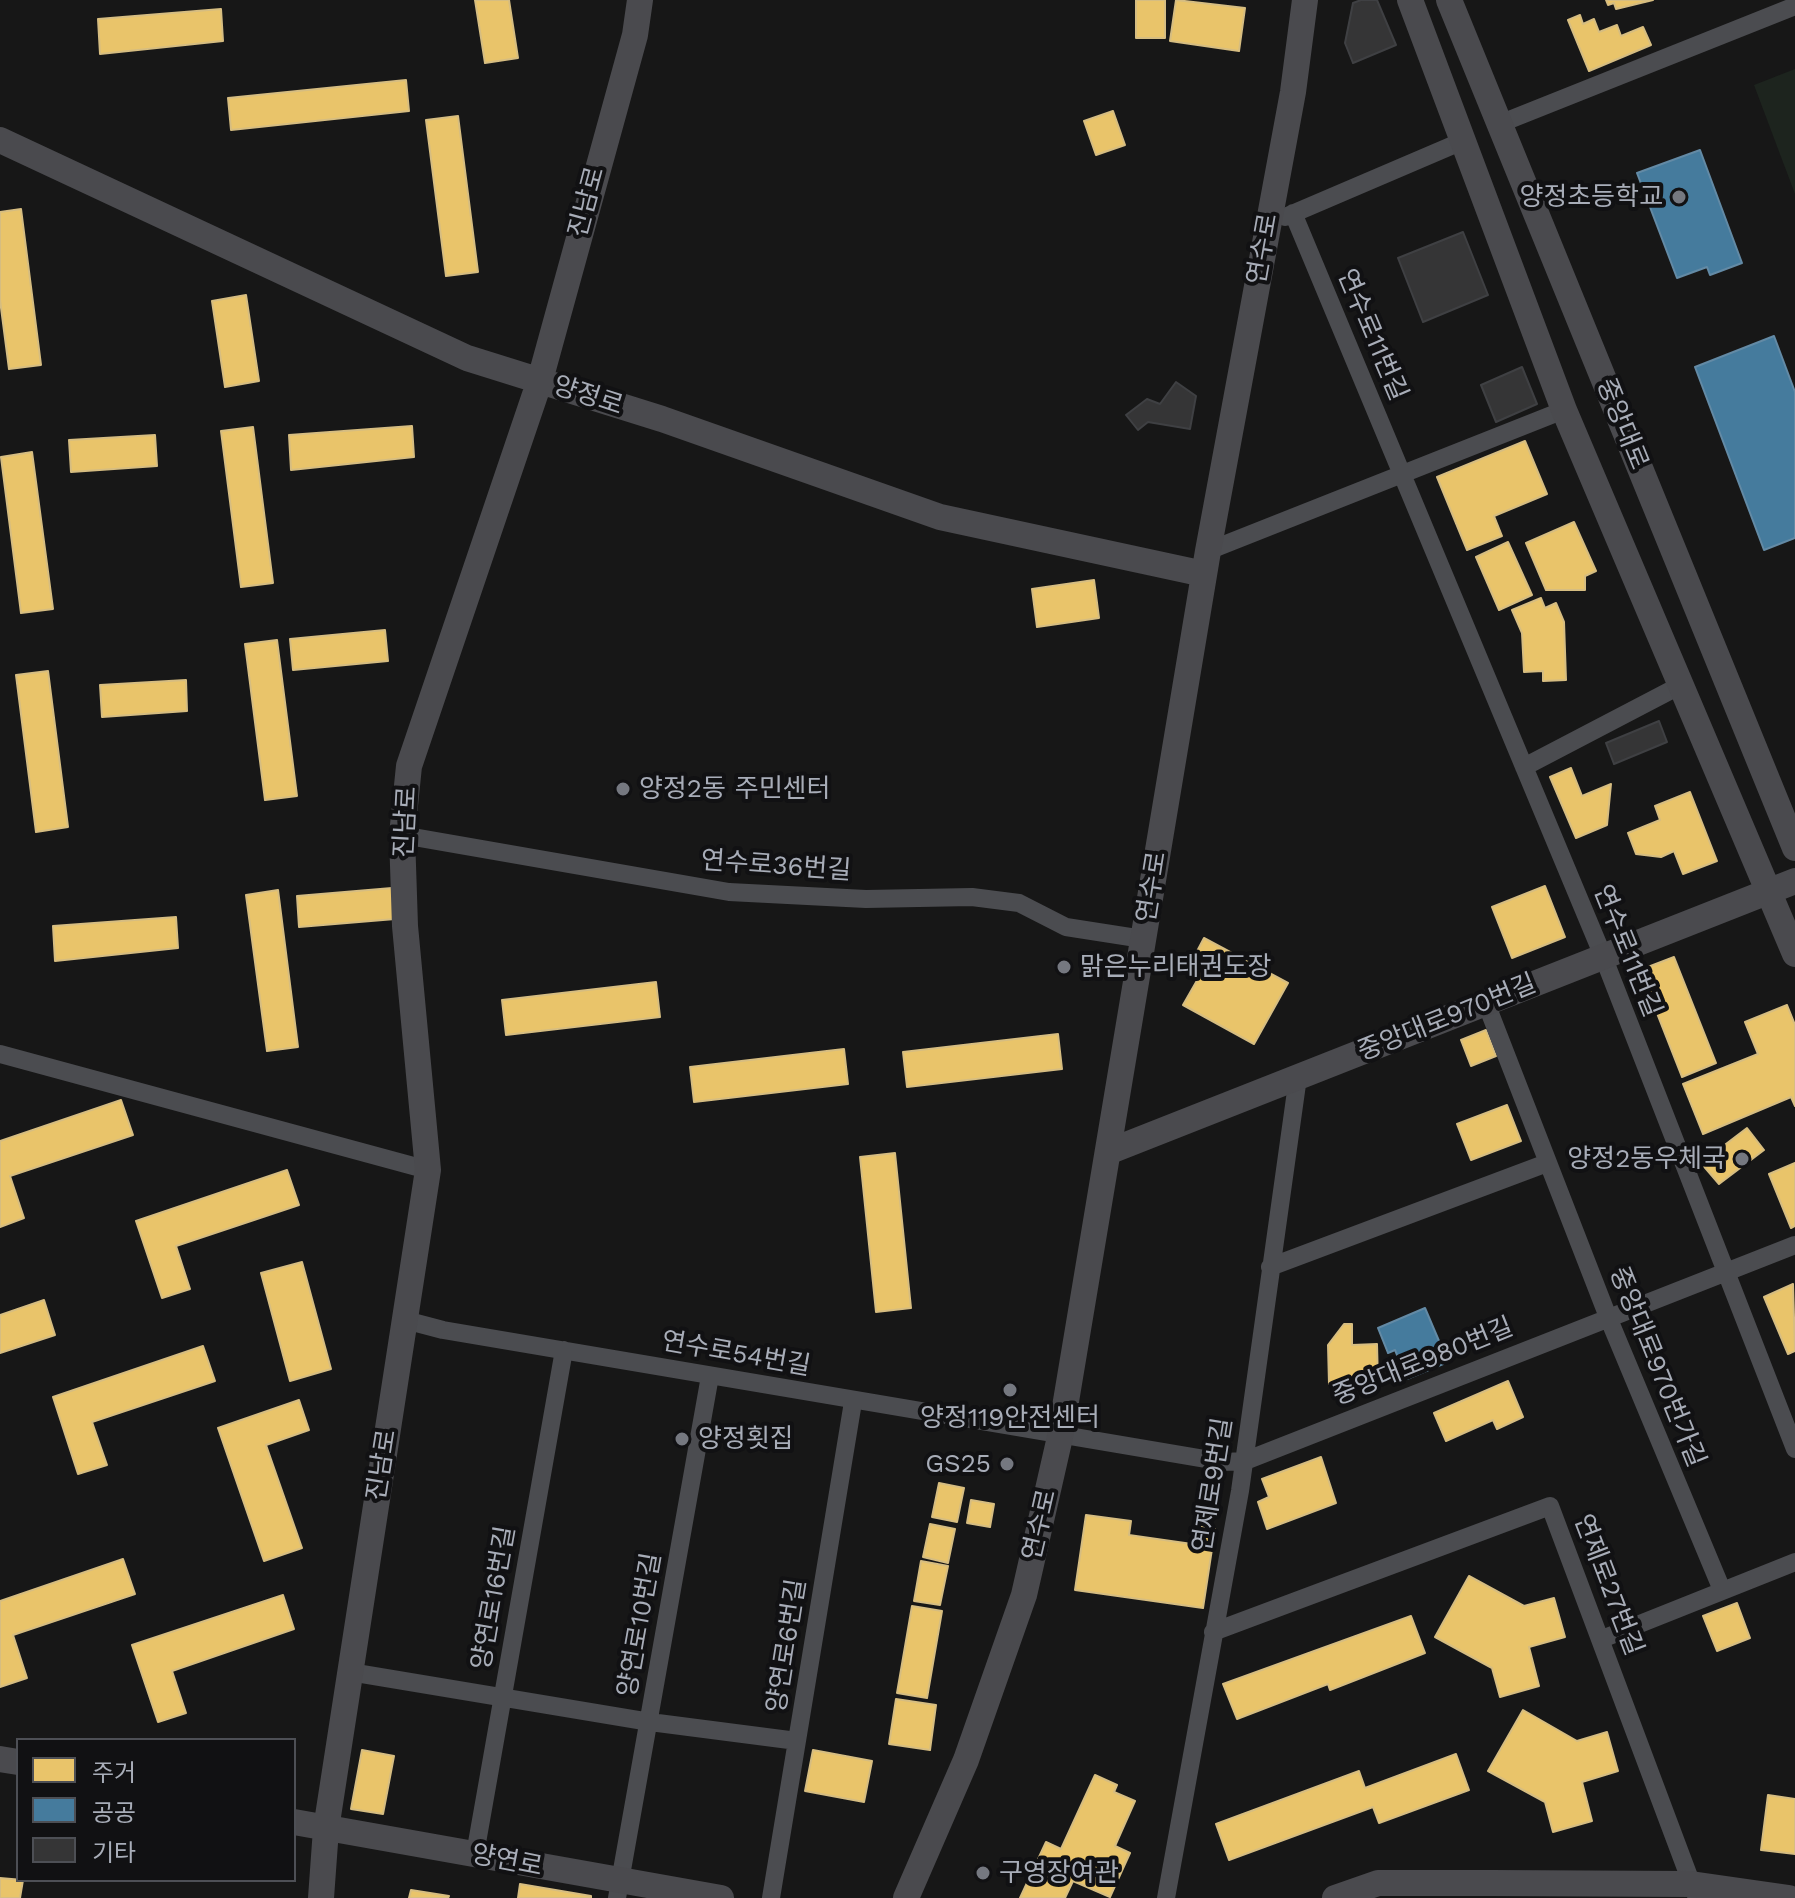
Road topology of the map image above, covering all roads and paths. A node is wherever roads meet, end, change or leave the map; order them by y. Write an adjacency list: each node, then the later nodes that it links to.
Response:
1 (640, 0): 11 (street, 진남로)
2 (1410, 0): 8 (street, 중앙대로)
3 (1449, 0): 6 (street, 중앙대로)
4 (1307, 5): 10 (street, 연수로)
5 (1795, 6): 6 (street)
6 (1499, 124): 18 (street, 중앙대로)
7 (0, 140): 11 (street, 양정로)
8 (1465, 140): 9 (street); 12 (street, 중앙대로)
9 (1293, 213): 10 (street); 13 (street, 연수로11번길)
10 (1267, 224): 14 (street, 연수로)
11 (540, 380): 14 (street, 양정로); 17 (street, 진남로)
12 (1564, 410): 13 (street); 15 (street, 중앙대로)
13 (1402, 476): 14 (street); 16 (street, 연수로11번길)
14 (1206, 563): 20 (street, 연수로)
15 (1681, 685): 16 (street); 19 (street, 중앙대로)
16 (1524, 767): 22 (street, 연수로11번길)
17 (402, 835): 20 (street, 연수로36번길); 28 (street, 진남로)
18 (1795, 848)
19 (1783, 886): 21 (street, 중앙대로); 22 (street, 중앙대로970번길)
20 (1143, 939): 26 (street, 연수로)
21 (1795, 954)
22 (1603, 956): 23 (street, 중앙대로970번길); 31 (street, 연수로11번길)
23 (1486, 1003): 25 (street, 중앙대로970번길); 27 (street, 중앙대로970번가길)
24 (0, 1054): 28 (street)
25 (1298, 1077): 26 (street, 중앙대로970번길); 30 (street, 연제로9번길)
26 (1108, 1152): 37 (street, 연수로)
27 (1547, 1163): 30 (street); 32 (street, 중앙대로970번가길)
28 (428, 1170): 33 (street, 진남로)
29 (1795, 1245): 31 (street, 중앙대로980번길)
30 (1270, 1267): 39 (street, 연제로9번길)
31 (1726, 1272): 32 (street, 중앙대로980번길); 38 (street, 연수로11번길)
32 (1608, 1317): 39 (street, 중앙대로980번길); 41 (street, 중앙대로970번가길)
33 (405, 1320): 34 (street, 연수로54번길); 44 (street, 진남로)
34 (564, 1350): 35 (street, 연수로54번길); 45 (street, 양연로16번길)
35 (710, 1376): 36 (street, 연수로54번길); 46 (street, 양연로10번길)
36 (853, 1402): 37 (street, 연수로54번길); 47 (street, 양연로6번길)
37 (1060, 1437): 39 (street, 중앙대로980번길); 56 (street, 연수로)
38 (1795, 1449)
39 (1245, 1461): 42 (street, 연제로9번길)
40 (1795, 1562): 41 (street)
41 (1722, 1590): 43 (street)
42 (1213, 1632): 43 (street, 연제로27번길); 57 (street, 연제로9번길)
43 (1602, 1639): 52 (street, 연제로27번길)
44 (350, 1672): 45 (street); 49 (street, 진남로)
45 (503, 1695): 46 (street); 50 (street, 양연로16번길)
46 (650, 1722): 47 (street); 51 (street, 양연로10번길)
47 (797, 1741): 55 (street, 양연로6번길)
48 (296, 1822): 49 (street, 양연로)
49 (326, 1829): 50 (street, 양연로); 53 (street, 진남로)
50 (475, 1854): 51 (street, 양연로)
51 (617, 1890): 54 (street, 양연로)
52 (1694, 1891): 58 (street); 59 (street)
53 (321, 1898)
54 (721, 1898)
55 (771, 1898)
56 (906, 1898)
57 (1166, 1898)
58 (1335, 1898)
59 (1789, 1898)

